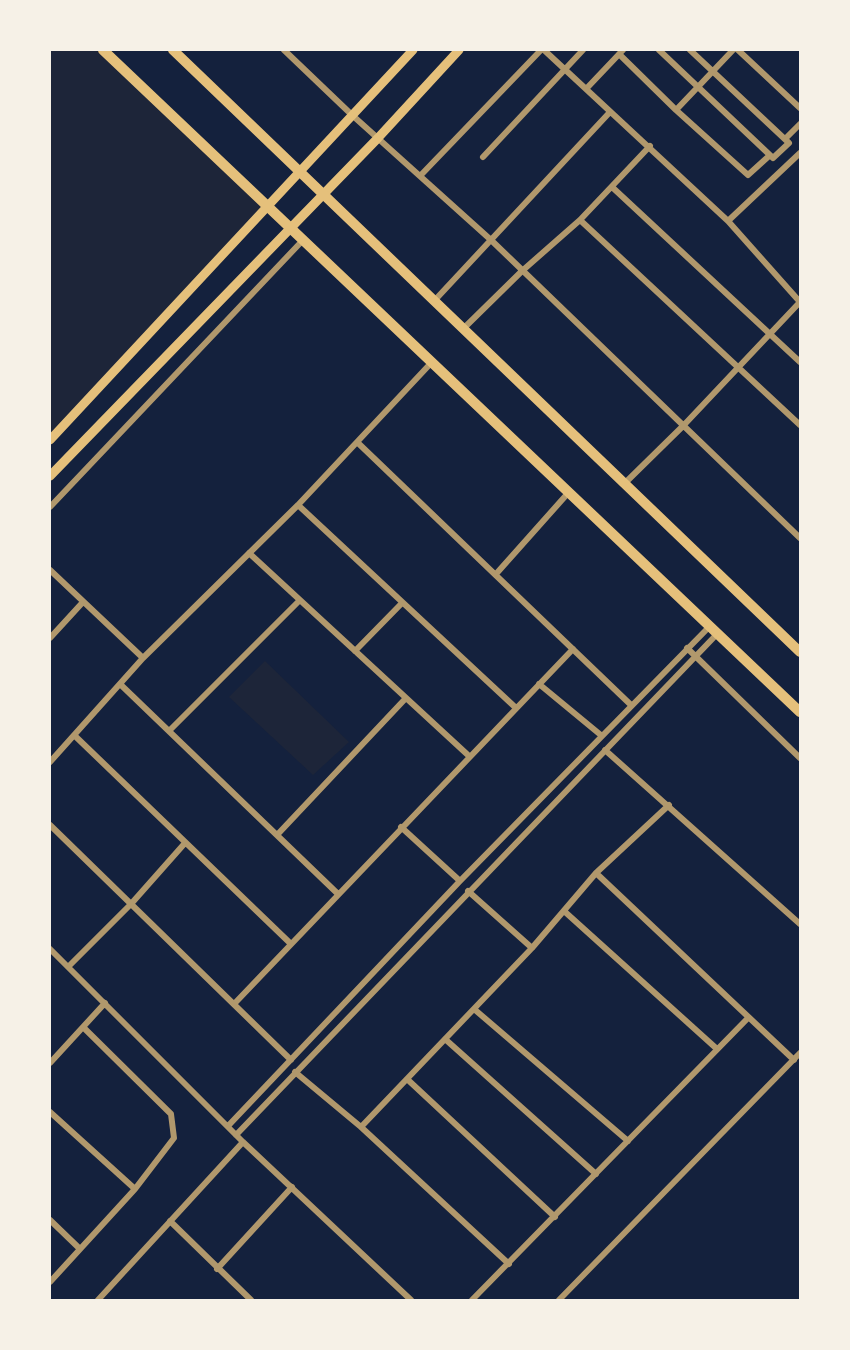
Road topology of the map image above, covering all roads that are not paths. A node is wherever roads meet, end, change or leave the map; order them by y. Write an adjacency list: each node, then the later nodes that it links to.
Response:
1 (103, 50): 31 (main road)
2 (173, 50): 27 (main road)
3 (284, 50): 19 (street)
4 (414, 50): 19 (main road)
5 (459, 50): 21 (main road)
6 (542, 50): 12 (street); 28 (street)
7 (582, 50): 12 (street)
8 (659, 50): 14 (street)
9 (690, 50): 13 (street)
10 (735, 50): 13 (street); 16 (street)
11 (621, 52): 15 (street); 17 (street)
12 (564, 69): 15 (street); 26 (street)
13 (713, 72): 14 (street); 22 (street)
14 (699, 87): 17 (street); 25 (street)
15 (586, 89): 18 (street)
16 (801, 108)
17 (676, 110): 25 (street)
18 (610, 112): 23 (street); 36 (street)
19 (352, 115): 21 (street); 27 (main road)
20 (801, 124): 22 (street)
21 (378, 138): 28 (street); 30 (main road)
22 (785, 139): 25 (street)
23 (650, 146): 29 (street); 33 (street)
24 (801, 153): 33 (street)
25 (769, 156)
26 (483, 157)
27 (299, 171): 30 (main road); 31 (main road)
28 (420, 176): 36 (street)
29 (612, 187): 32 (street); 42 (street)
30 (324, 193): 34 (main road); 39 (main road)
31 (267, 206): 34 (main road); 48 (main road)
32 (580, 220): 37 (street); 45 (street)
33 (728, 221): 40 (street)
34 (291, 227): 35 (main road); 50 (main road)
35 (304, 239): 43 (main road); 54 (street)
36 (491, 240): 37 (street); 39 (street)
37 (522, 271): 41 (street); 47 (street)
38 (801, 291): 40 (street)
39 (435, 300): 41 (main road)
40 (798, 300): 42 (street)
41 (464, 328): 51 (main road)
42 (771, 335): 44 (street); 45 (street)
43 (432, 362): 49 (street); 52 (main road)
44 (801, 362)
45 (739, 368): 46 (street); 47 (street)
46 (801, 425)
47 (683, 426): 51 (street); 55 (street)
48 (50, 440)
49 (357, 442): 53 (street); 58 (street)
50 (50, 476)
51 (625, 483): 67 (main road)
52 (569, 492): 58 (street); 62 (main road)
53 (298, 505): 56 (street); 61 (street)
54 (50, 507)
55 (801, 538)
56 (249, 553): 59 (street); 69 (street)
57 (50, 570): 60 (street)
58 (496, 574): 65 (street)
59 (300, 600): 66 (street); 76 (street)
60 (83, 602): 63 (street); 69 (street)
61 (402, 603): 66 (street); 74 (street)
62 (714, 629): 64 (street); 68 (street); 75 (main road)
63 (50, 638)
64 (687, 648): 68 (street); 73 (street)
65 (573, 649): 71 (street); 73 (street)
66 (355, 651): 72 (street)
67 (801, 652)
68 (696, 656): 79 (street); 81 (street)
69 (143, 658): 70 (street)
70 (120, 684): 76 (street); 77 (street)
71 (539, 684): 74 (street); 78 (street)
72 (406, 698): 80 (street); 86 (street)
73 (631, 705): 78 (street)
74 (516, 708): 80 (street)
75 (801, 712)
76 (170, 732): 86 (street)
77 (74, 735): 82 (street); 87 (street)
78 (602, 736): 89 (street)
79 (605, 750): 83 (street); 90 (street)
80 (469, 756): 85 (street)
81 (801, 758)
82 (50, 762)
83 (669, 805): 88 (street); 94 (street)
84 (50, 825): 92 (street)
85 (401, 827): 89 (street); 91 (street)
86 (277, 835): 91 (street)
87 (184, 843): 92 (street); 95 (street)
88 (596, 873): 93 (street); 102 (street)
89 (460, 881): 107 (street)
90 (468, 891): 96 (street); 110 (street)
91 (338, 894): 95 (street)
92 (131, 904): 98 (street); 100 (street)
93 (564, 911): 96 (street); 105 (street)
94 (801, 924)
95 (291, 944): 100 (street)
96 (532, 948): 101 (street)
97 (50, 949): 98 (street)
98 (68, 967): 99 (street)
99 (105, 1003): 103 (street); 113 (street)
100 (235, 1003): 107 (street)
101 (474, 1009): 104 (street); 117 (street)
102 (748, 1018): 105 (street); 108 (street)
103 (83, 1027): 109 (street); 120 (street)
104 (445, 1039): 111 (street); 118 (street)
105 (717, 1049): 117 (street)
106 (801, 1053): 108 (street)
107 (291, 1060): 113 (street)
108 (794, 1060): 132 (street)
109 (50, 1063)
110 (295, 1072): 114 (street); 115 (street)
111 (407, 1079): 114 (street); 121 (street)
112 (50, 1112): 120 (street)
113 (228, 1126): 115 (street)
114 (361, 1127): 125 (street)
115 (236, 1135): 116 (street)
116 (243, 1142): 119 (street); 123 (street)
117 (628, 1142): 118 (street)
118 (596, 1174): 121 (street)
119 (292, 1187): 126 (street); 130 (street)
120 (135, 1189): 124 (street)
121 (555, 1216): 125 (street)
122 (50, 1220): 124 (street)
123 (170, 1221): 126 (street); 129 (street)
124 (80, 1249): 127 (street)
125 (509, 1264): 131 (street)
126 (218, 1269): 128 (street)
127 (50, 1282)
128 (246, 1299)
129 (98, 1300)
130 (411, 1300)
131 (472, 1300)
132 (559, 1300)

